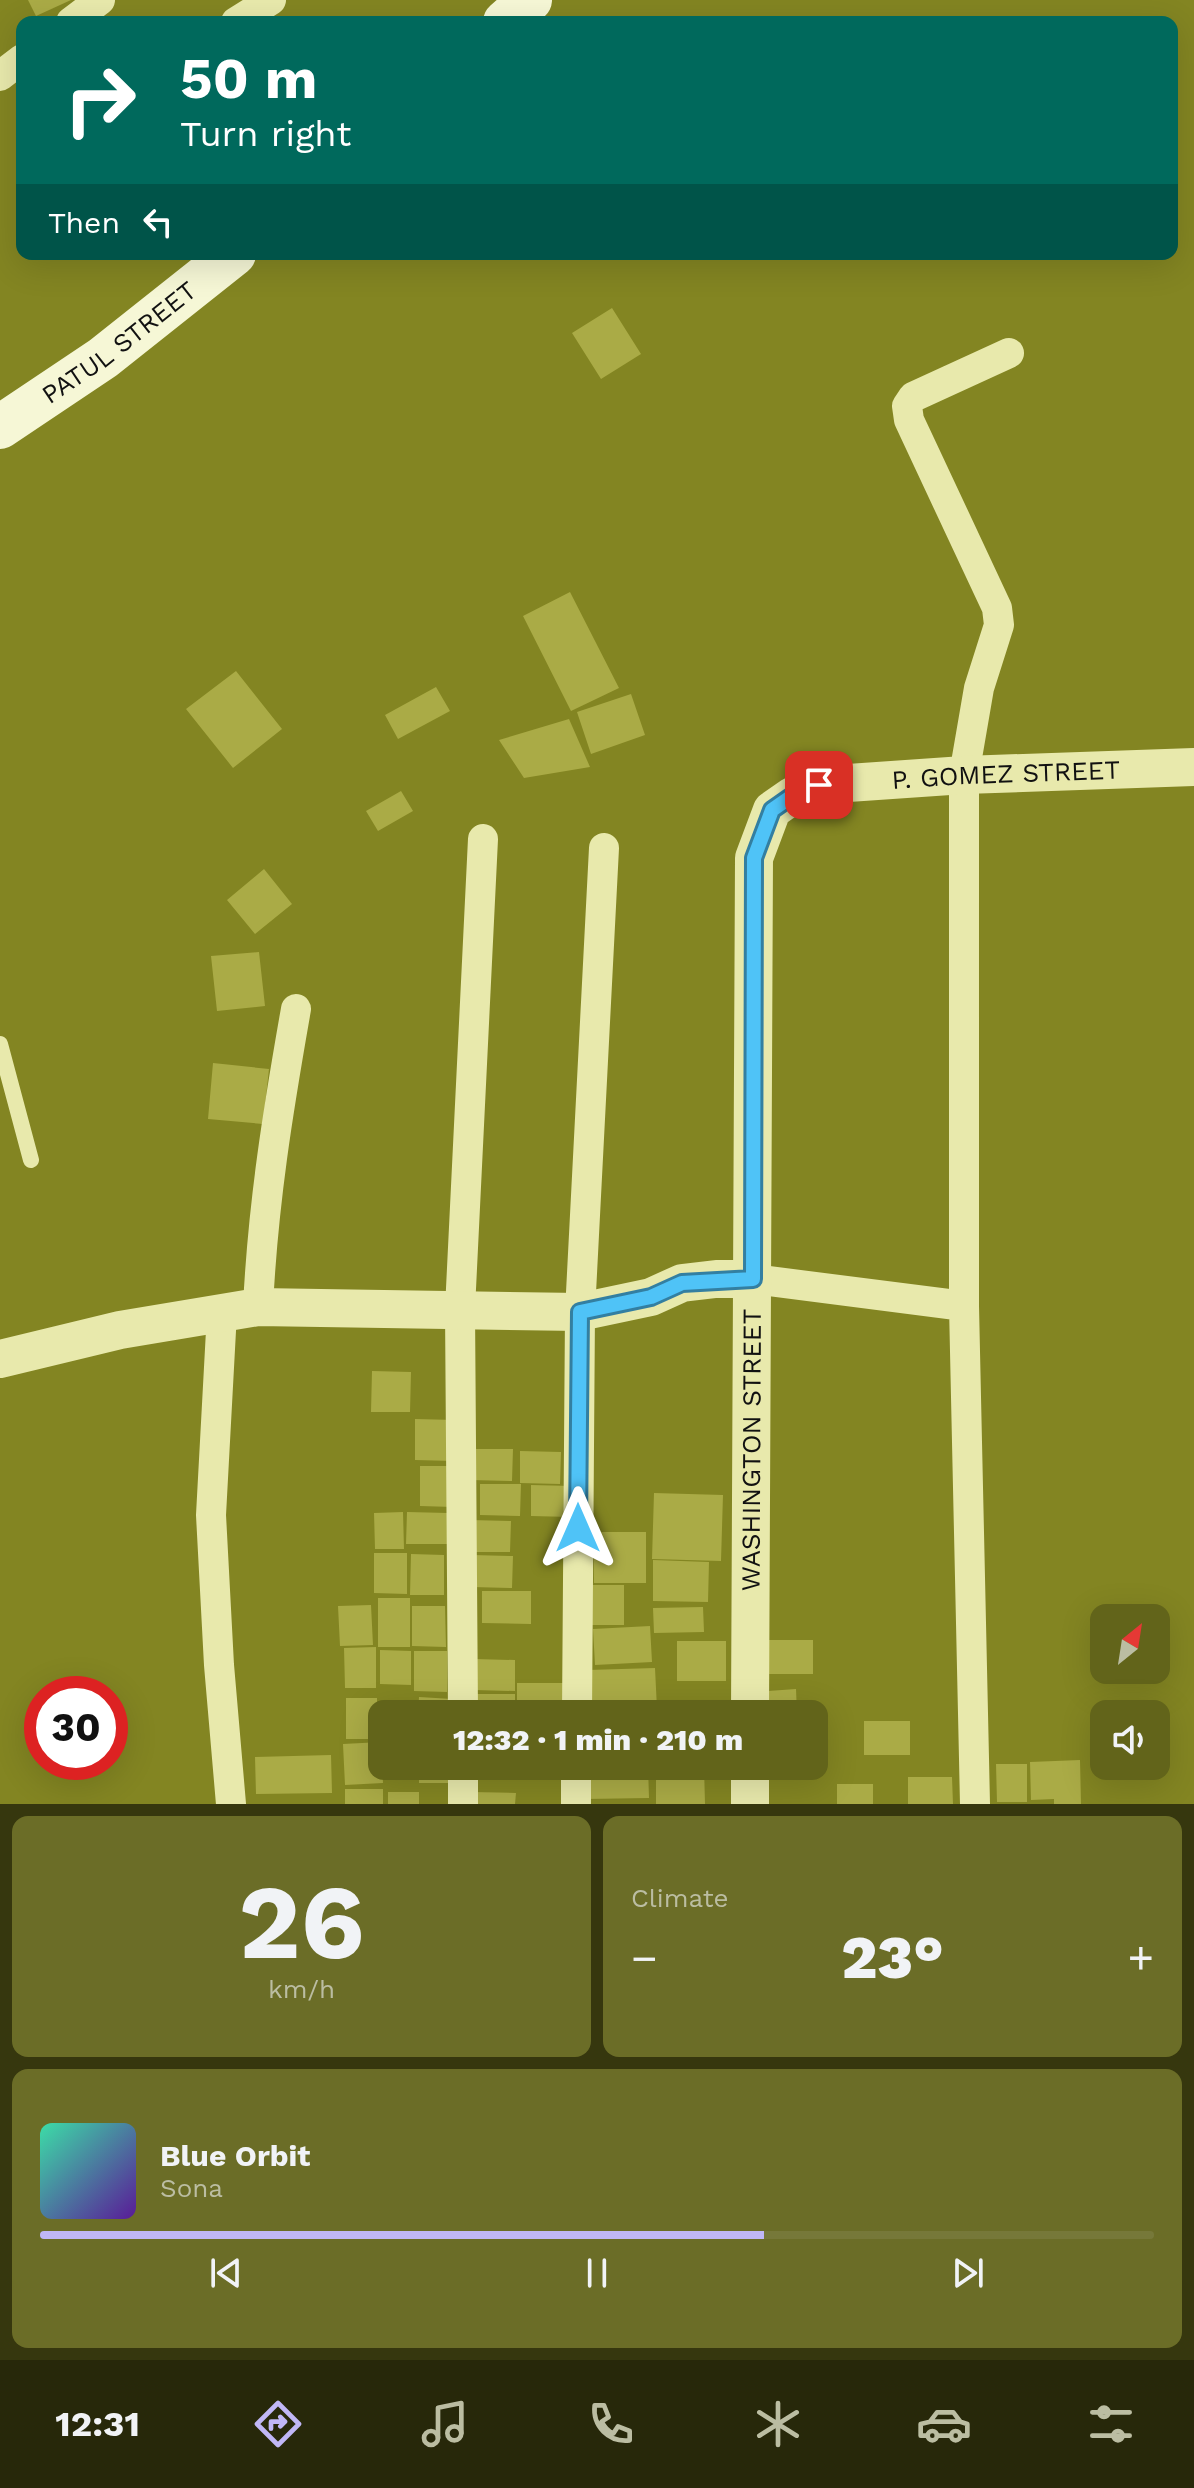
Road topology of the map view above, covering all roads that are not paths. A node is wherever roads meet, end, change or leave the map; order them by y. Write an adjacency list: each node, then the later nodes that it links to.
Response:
1 (101, 0): 4 (street)
2 (271, 0): 5 (street)
3 (530, 0): 6 (main road)
4 (79, 16)
5 (246, 16)
6 (512, 16)
7 (214, 261): 9 (main road, PATUL STREET)
8 (1009, 353): 11 (street)
9 (0, 427)
10 (1194, 767): 11 (street, P. GOMEZ STREET)
11 (964, 775): 12 (street, P. GOMEZ STREET); 19 (street)
12 (819, 785): 18 (street, WASHINGTON STREET)
13 (483, 839): 21 (street)
14 (604, 848): 22 (street)
15 (296, 1009): 20 (street)
16 (0, 1044): 17 (lane)
17 (31, 1160)
18 (753, 1279): 19 (street); 22 (street); 26 (street, WASHINGTON STREET)
19 (964, 1306): 34 (street)
20 (240, 1309): 21 (street); 23 (street); 30 (street)
21 (460, 1309): 22 (street); 24 (street)
22 (580, 1312): 25 (street)
23 (0, 1359)
24 (463, 1700)
25 (577, 1700)
26 (750, 1700)
27 (463, 1780): 31 (street)
28 (576, 1780): 32 (street)
29 (750, 1780): 33 (street)
30 (231, 1804)
31 (463, 1804)
32 (576, 1804)
33 (750, 1804)
34 (975, 1804)

